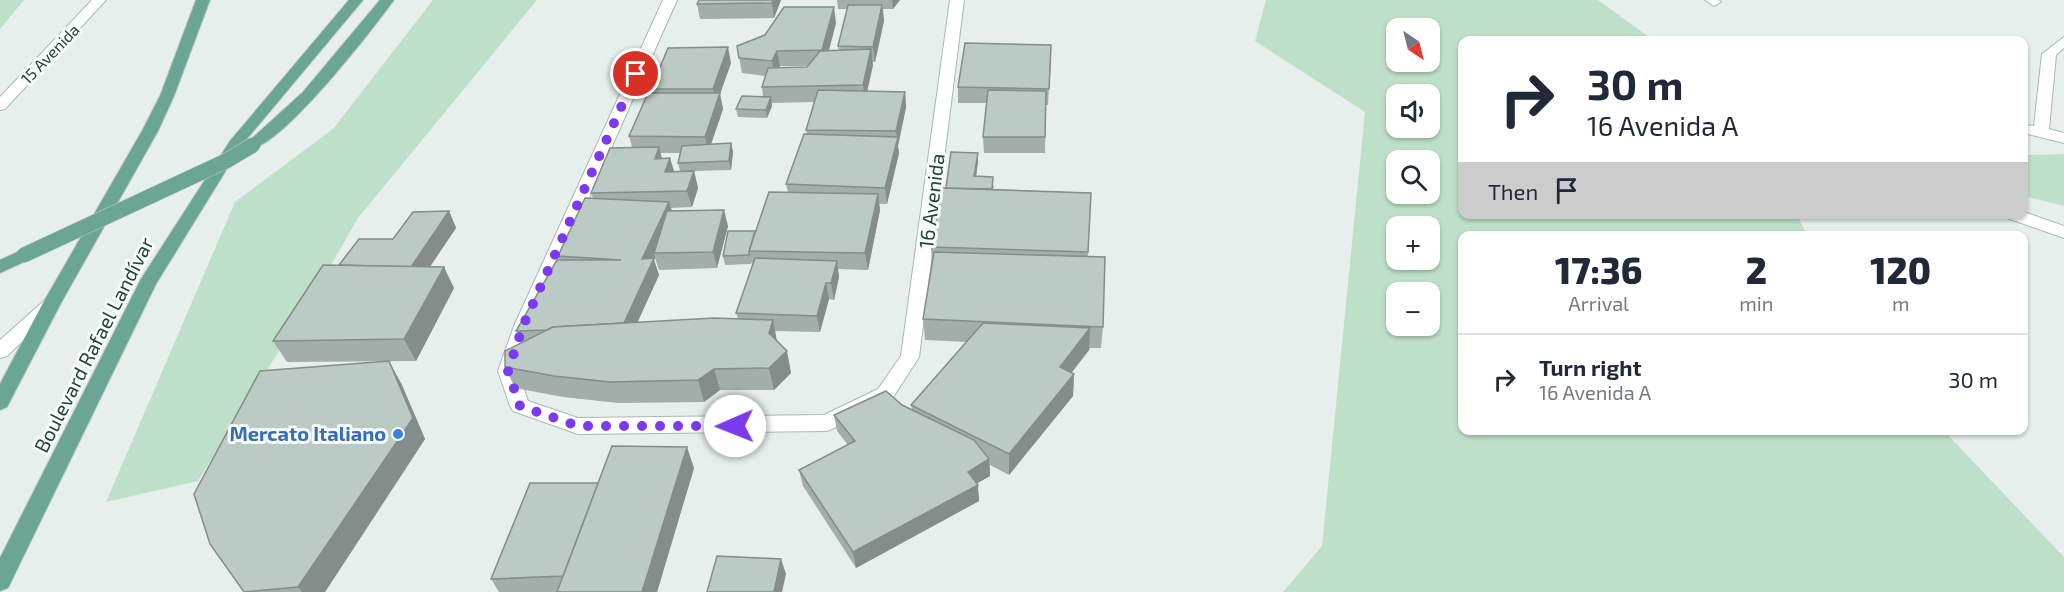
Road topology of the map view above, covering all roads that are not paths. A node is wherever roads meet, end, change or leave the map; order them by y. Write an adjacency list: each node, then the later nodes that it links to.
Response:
1 (99, 0): 8 (street, 15 Avenida)
2 (203, 0): 15 (main road)
3 (356, 0): 18 (main road, Boulevard Rafael Landívar)
4 (387, 0): 14 (main road, bridge)
5 (670, 0): 6 (street, 16 Avenida)
6 (957, 0)
7 (2064, 41): 10 (street)
8 (0, 106)
9 (2028, 129): 10 (street)
10 (2041, 131): 11 (street)
11 (2064, 138)
12 (2027, 219): 13 (street)
13 (2064, 232)
14 (0, 267)
15 (52, 303): 16 (street); 17 (main road)
16 (0, 351)
17 (0, 402)
18 (0, 581)

